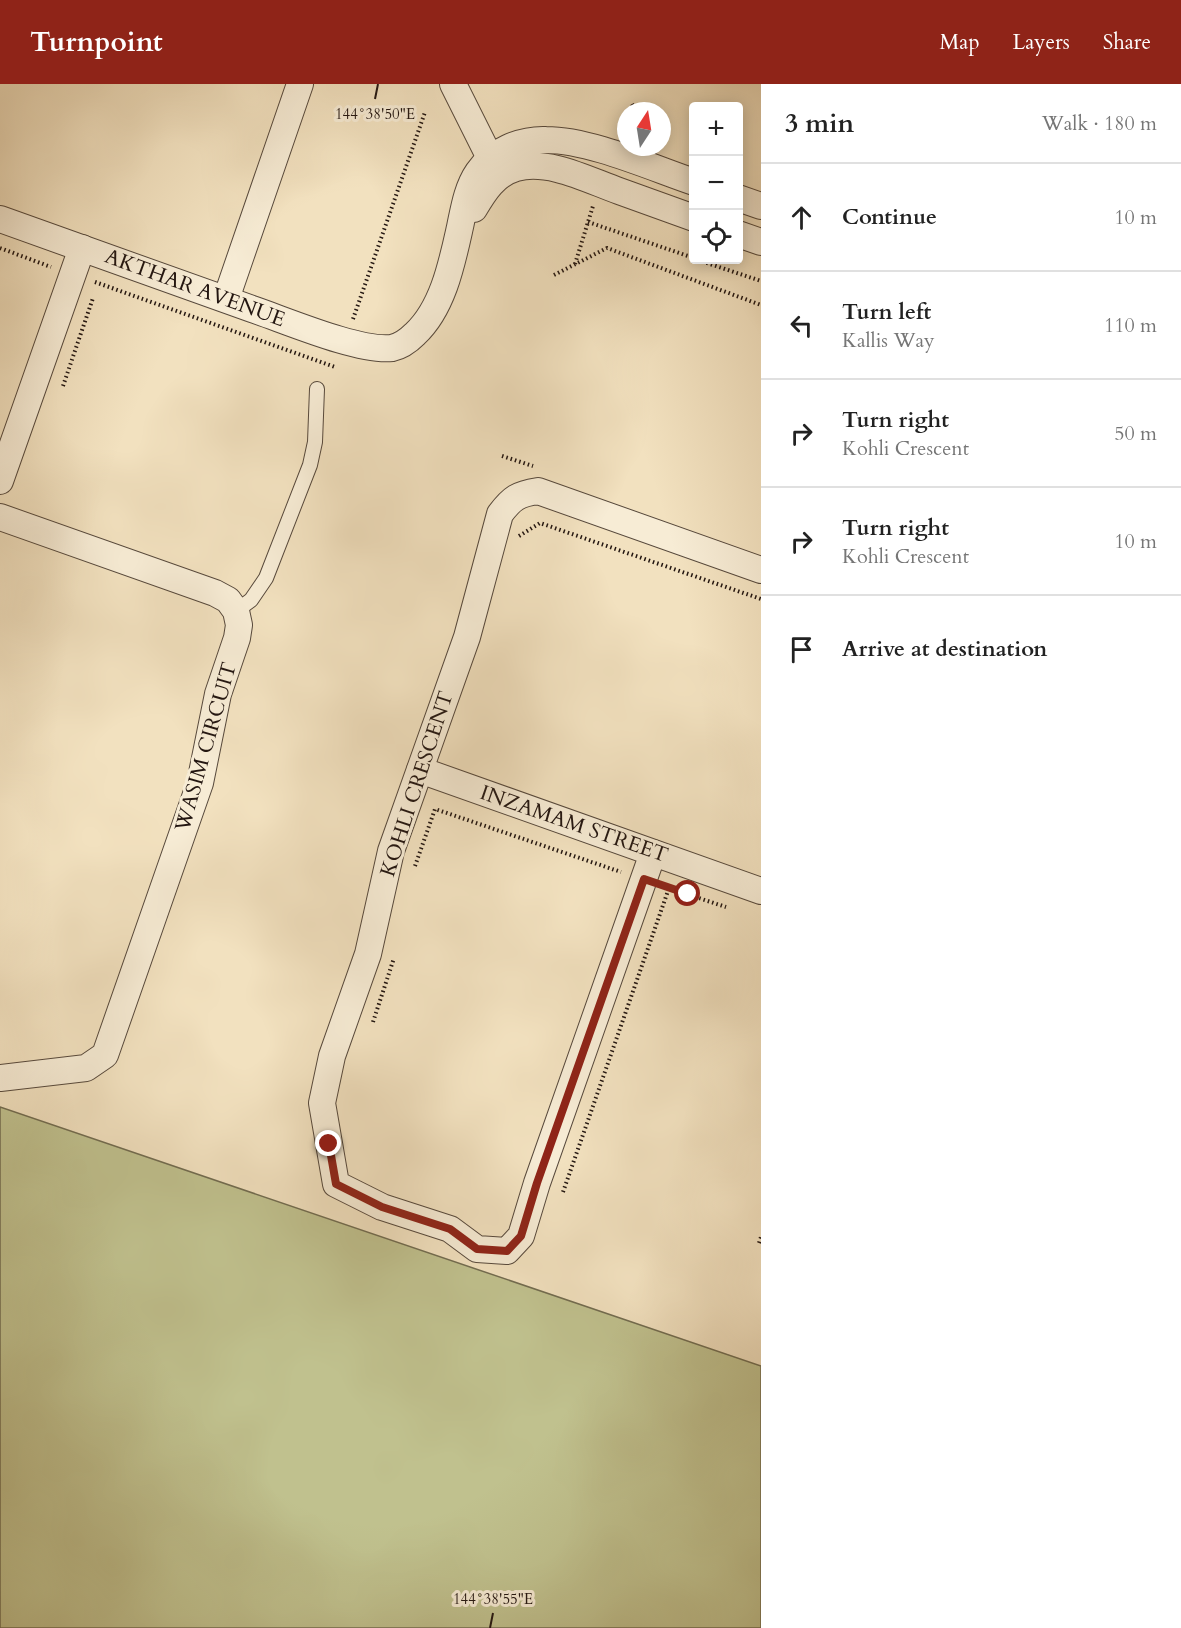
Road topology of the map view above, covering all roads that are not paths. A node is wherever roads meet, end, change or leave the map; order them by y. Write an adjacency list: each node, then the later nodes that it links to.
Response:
1 (300, 84): 12 (street)
2 (453, 84): 3 (street)
3 (495, 167): 4 (street); 7 (street); 12 (street, AKTHAR AVENUE)
4 (689, 181)
5 (743, 200): 6 (street)
6 (761, 206)
7 (689, 217)
8 (0, 219): 11 (street, AKTHAR AVENUE)
9 (743, 236): 10 (street)
10 (761, 242)
11 (82, 248): 12 (street, AKTHAR AVENUE); 14 (street)
12 (226, 299)
13 (317, 389): 17 (lane)
14 (0, 481)
15 (0, 516): 17 (street)
16 (761, 570): 18 (street, KOHLI CRESCENT)
17 (236, 611): 21 (street, WASIM CIRCUIT)
18 (420, 770): 19 (street, INZAMAM STREET); 19 (street, KOHLI CRESCENT)
19 (653, 853): 20 (street, INZAMAM STREET)
20 (761, 891)
21 (0, 1078)

